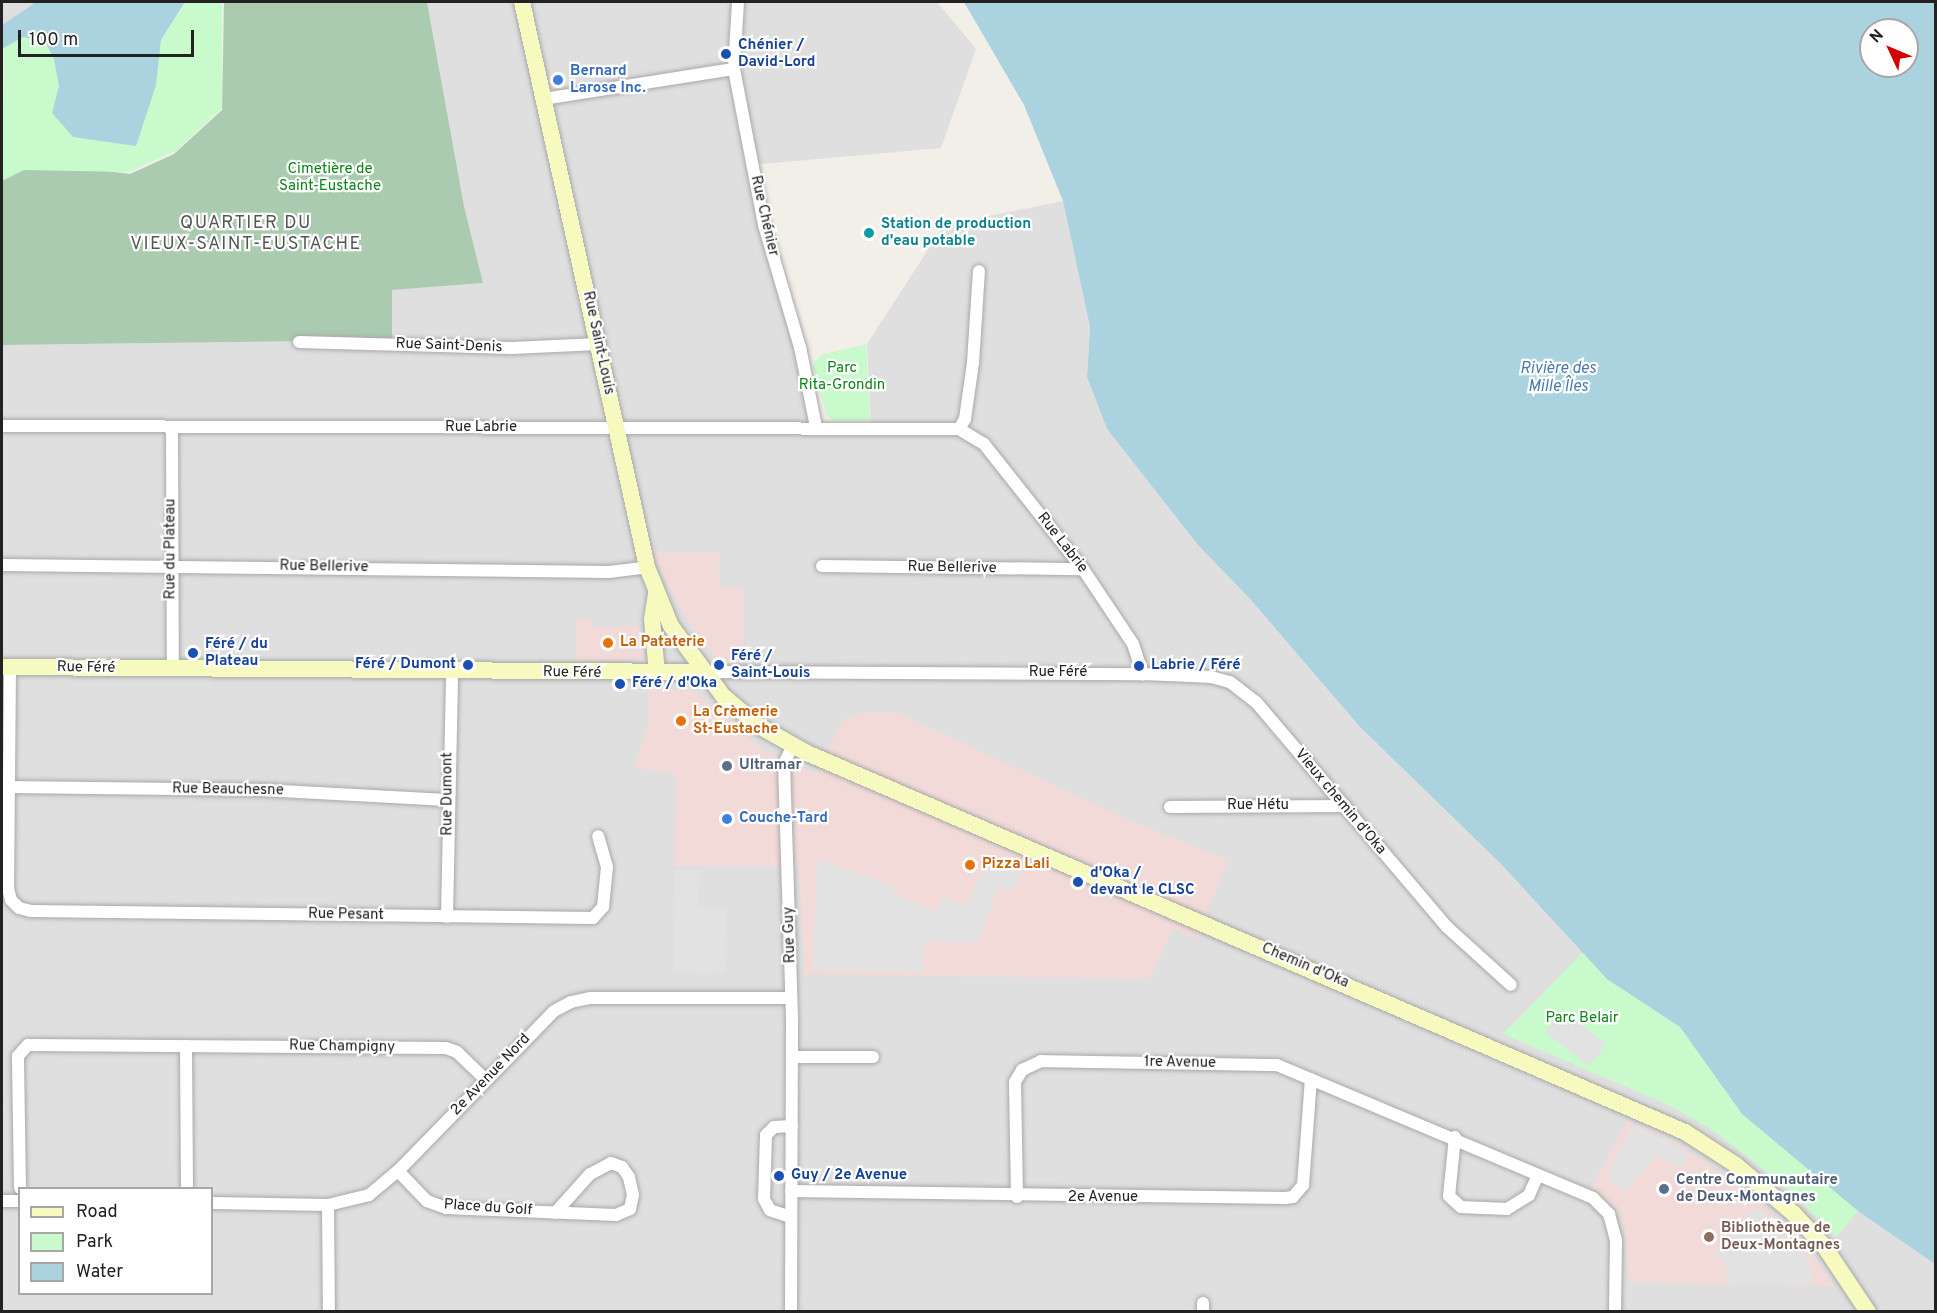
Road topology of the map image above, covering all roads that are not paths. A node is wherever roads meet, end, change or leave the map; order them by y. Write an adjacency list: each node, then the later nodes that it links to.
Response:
1 (522, 2): 4 (main road, Rue Saint-Louis)
2 (738, 2): 3 (street, Rue Chénier)
3 (734, 69): 4 (street); 10 (street, Rue Chénier)
4 (544, 99): 7 (main road, Rue Saint-Louis)
5 (979, 271): 12 (street)
6 (299, 342): 7 (street, Rue Saint-Denis)
7 (598, 344): 9 (main road, Rue Saint-Louis)
8 (2, 426): 11 (street, Rue Labrie)
9 (616, 428): 10 (street, Rue Labrie); 11 (street, Rue Labrie); 16 (main road, Rue Saint-Louis)
10 (816, 428): 12 (street, Rue Labrie)
11 (172, 429): 13 (street, Rue du Plateau)
12 (959, 429): 17 (street, Rue Labrie)
13 (171, 564): 14 (street, Rue Bellerive); 16 (street, Rue Bellerive); 20 (street, Rue du Plateau)
14 (2, 565)
15 (822, 566): 17 (street, Rue Bellerive)
16 (646, 567): 18 (main road, Rue Saint-Louis)
17 (1083, 570): 24 (street, Rue Labrie)
18 (656, 594): 22 (main road, Rue Saint-Louis); 23 (main road)
19 (6, 667): 20 (main road, Rue Féré); 26 (street)
20 (173, 669): 21 (main road, Rue Féré)
21 (452, 672): 23 (main road, Rue Féré); 27 (street, Rue Dumont)
22 (703, 672): 23 (main road, Rue Féré); 24 (street, Rue Féré); 25 (main road, Chemin d'Oka)
23 (657, 673)
24 (1143, 674): 28 (street, Vieux chemin d'Oka)
25 (793, 746): 33 (street, Rue Guy); 56 (main road, Chemin d'Oka)
26 (8, 787): 27 (street, Rue Beauchesne); 31 (street, Rue Pesant)
27 (447, 800): 31 (street, Rue Dumont)
28 (1345, 806): 29 (street, Rue Hétu); 32 (street, Vieux chemin d'Oka)
29 (1170, 807)
30 (598, 836): 31 (street, Rue Pesant)
31 (447, 917)
32 (1511, 985)
33 (791, 998): 35 (street, Rue Guy); 37 (street, 2e Avenue Nord)
34 (186, 1046): 37 (street, Rue Champigny); 43 (street, Rue Champigny); 44 (street)
35 (793, 1057): 36 (street); 39 (street, Rue Guy)
36 (873, 1058)
37 (486, 1080): 41 (street, 2e Avenue Nord)
38 (1311, 1080): 40 (street, 1re Avenue); 46 (street, 2e Avenue); 46 (street, 1re Avenue)
39 (792, 1126): 45 (street, Rue Guy); 52 (street)
40 (1455, 1137): 42 (street, 1re Avenue); 42 (street)
41 (398, 1172): 50 (street, 2e Avenue Nord); 51 (street, Place du Golf)
42 (1538, 1175): 55 (street, 1re Avenue)
43 (20, 1187)
44 (187, 1187)
45 (791, 1191): 46 (street, 2e Avenue); 52 (street, Rue Guy)
46 (1017, 1197)
47 (2, 1201): 48 (street)
48 (18, 1201)
49 (213, 1203): 50 (street, 2e Avenue Nord)
50 (328, 1205): 53 (street)
51 (555, 1212): 51 (street, Place du Golf)
52 (791, 1217): 54 (street, Rue Guy)
53 (329, 1311)
54 (791, 1311)
55 (1615, 1311)
56 (1868, 1311)

